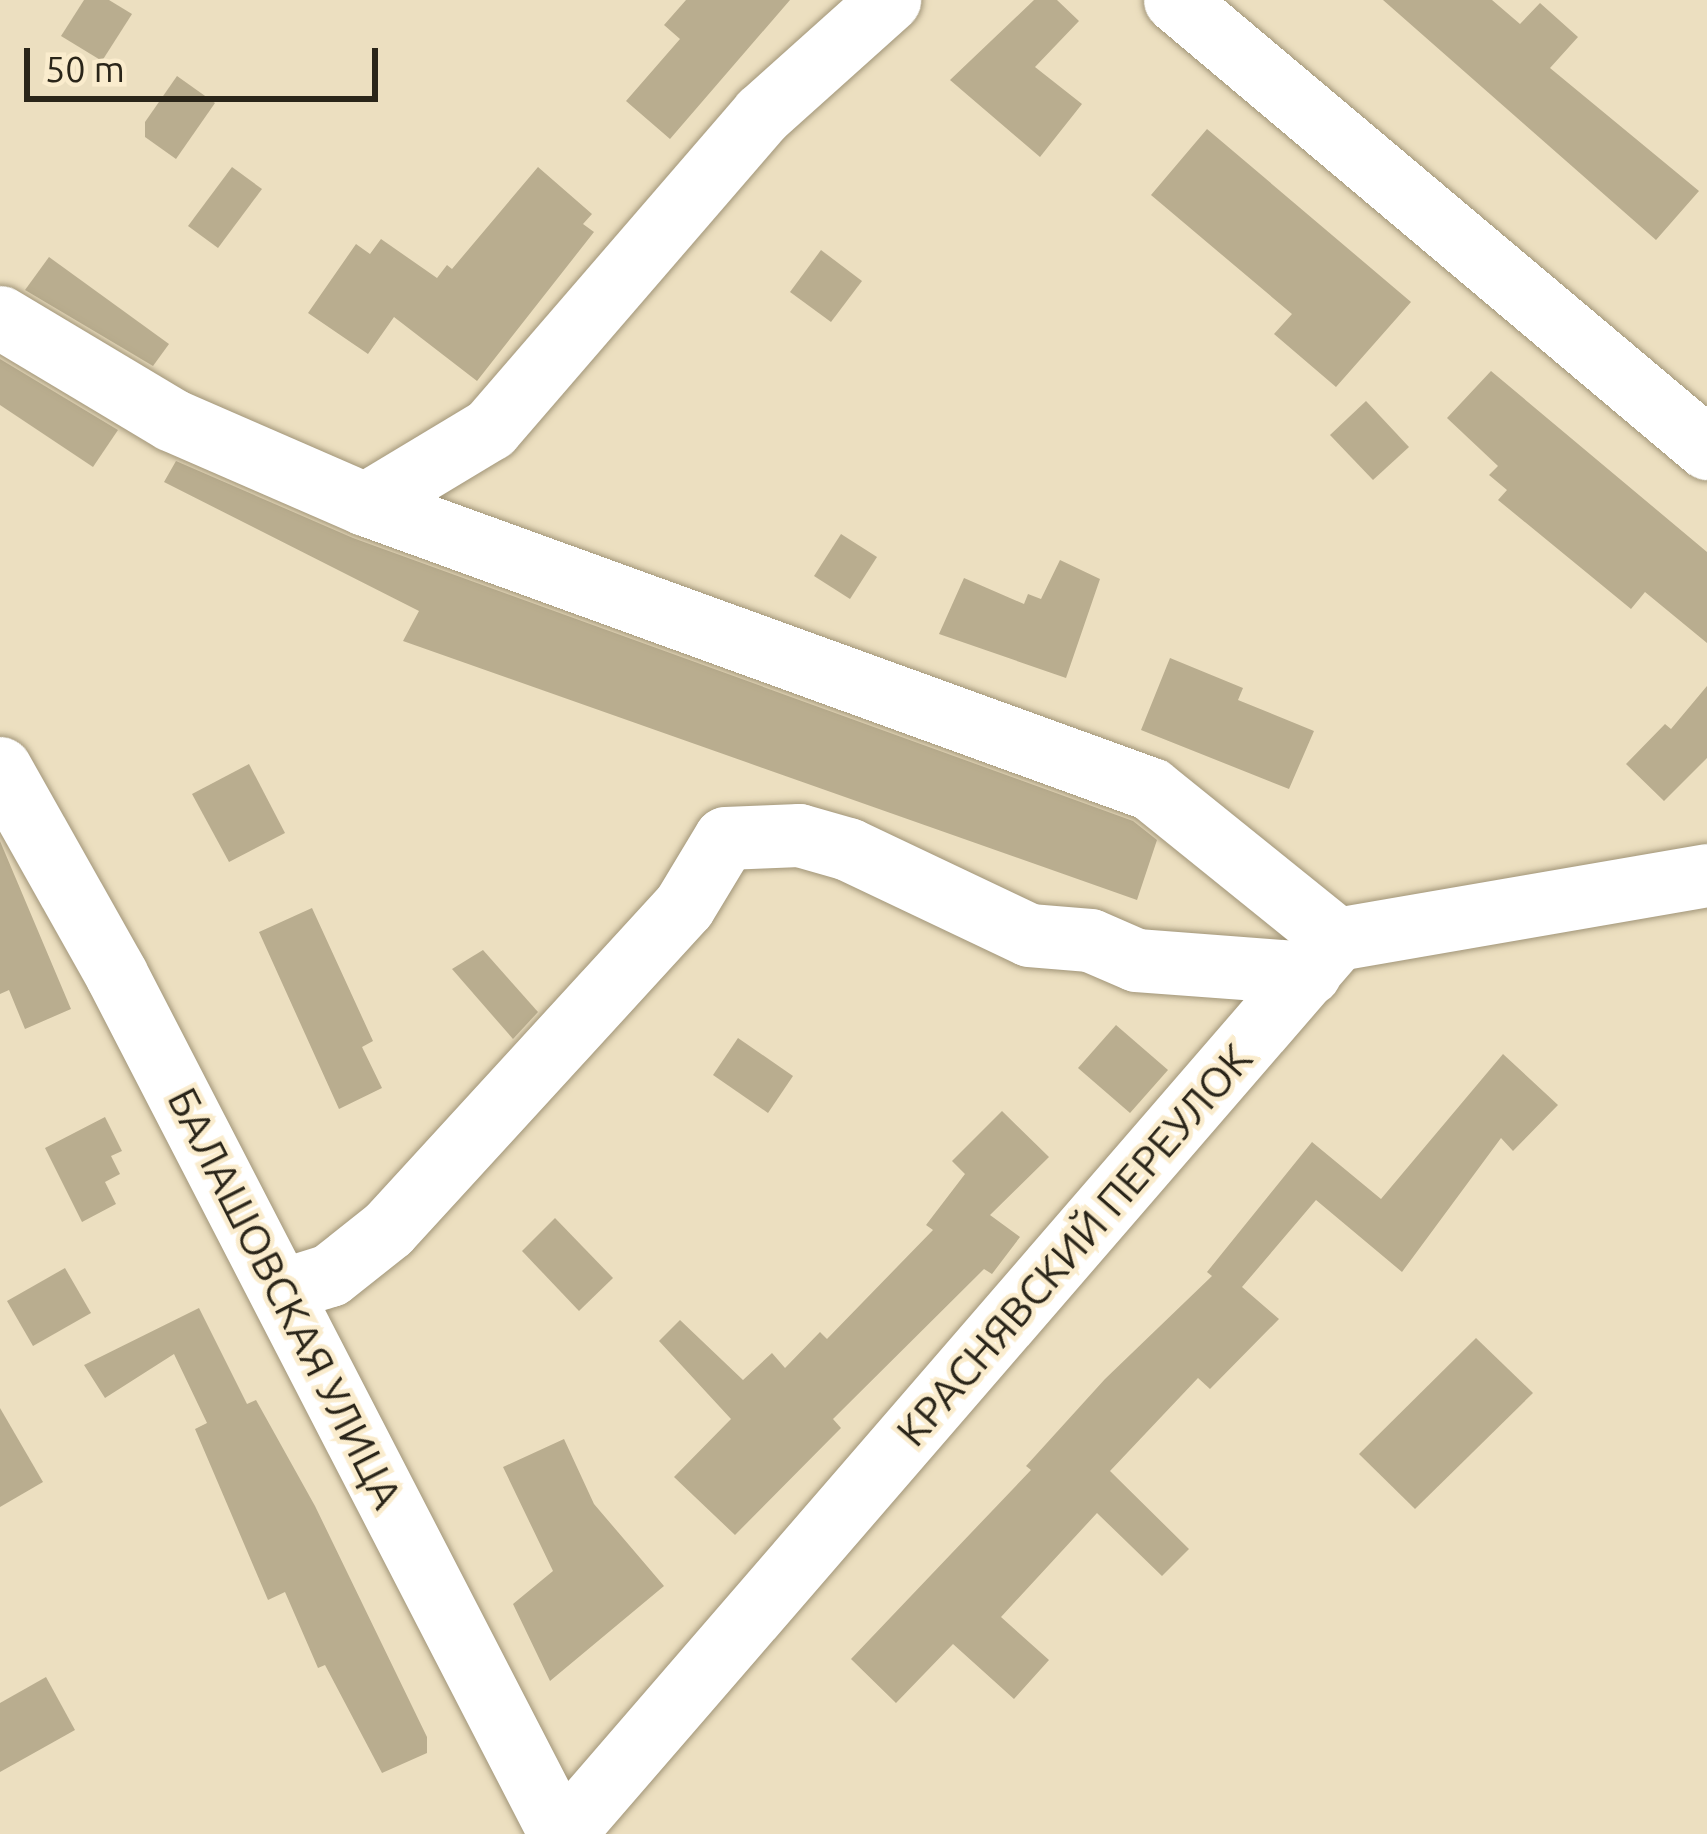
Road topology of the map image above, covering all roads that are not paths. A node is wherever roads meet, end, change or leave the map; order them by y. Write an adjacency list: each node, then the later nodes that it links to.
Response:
1 (889, 0): 5 (street)
2 (1175, 0): 4 (street)
3 (0, 317): 5 (street)
4 (1707, 448)
5 (365, 504): 8 (street)
6 (0, 768): 9 (street, БАЛАШОВСКАЯ УЛИЦА)
7 (1707, 875): 8 (street)
8 (1324, 956): 9 (street); 10 (street, КРАСНЯВСКИЙ ПЕРЕУЛОК)
9 (282, 1290): 10 (street, БАЛАШОВСКАЯ УЛИЦА)
10 (562, 1834)

